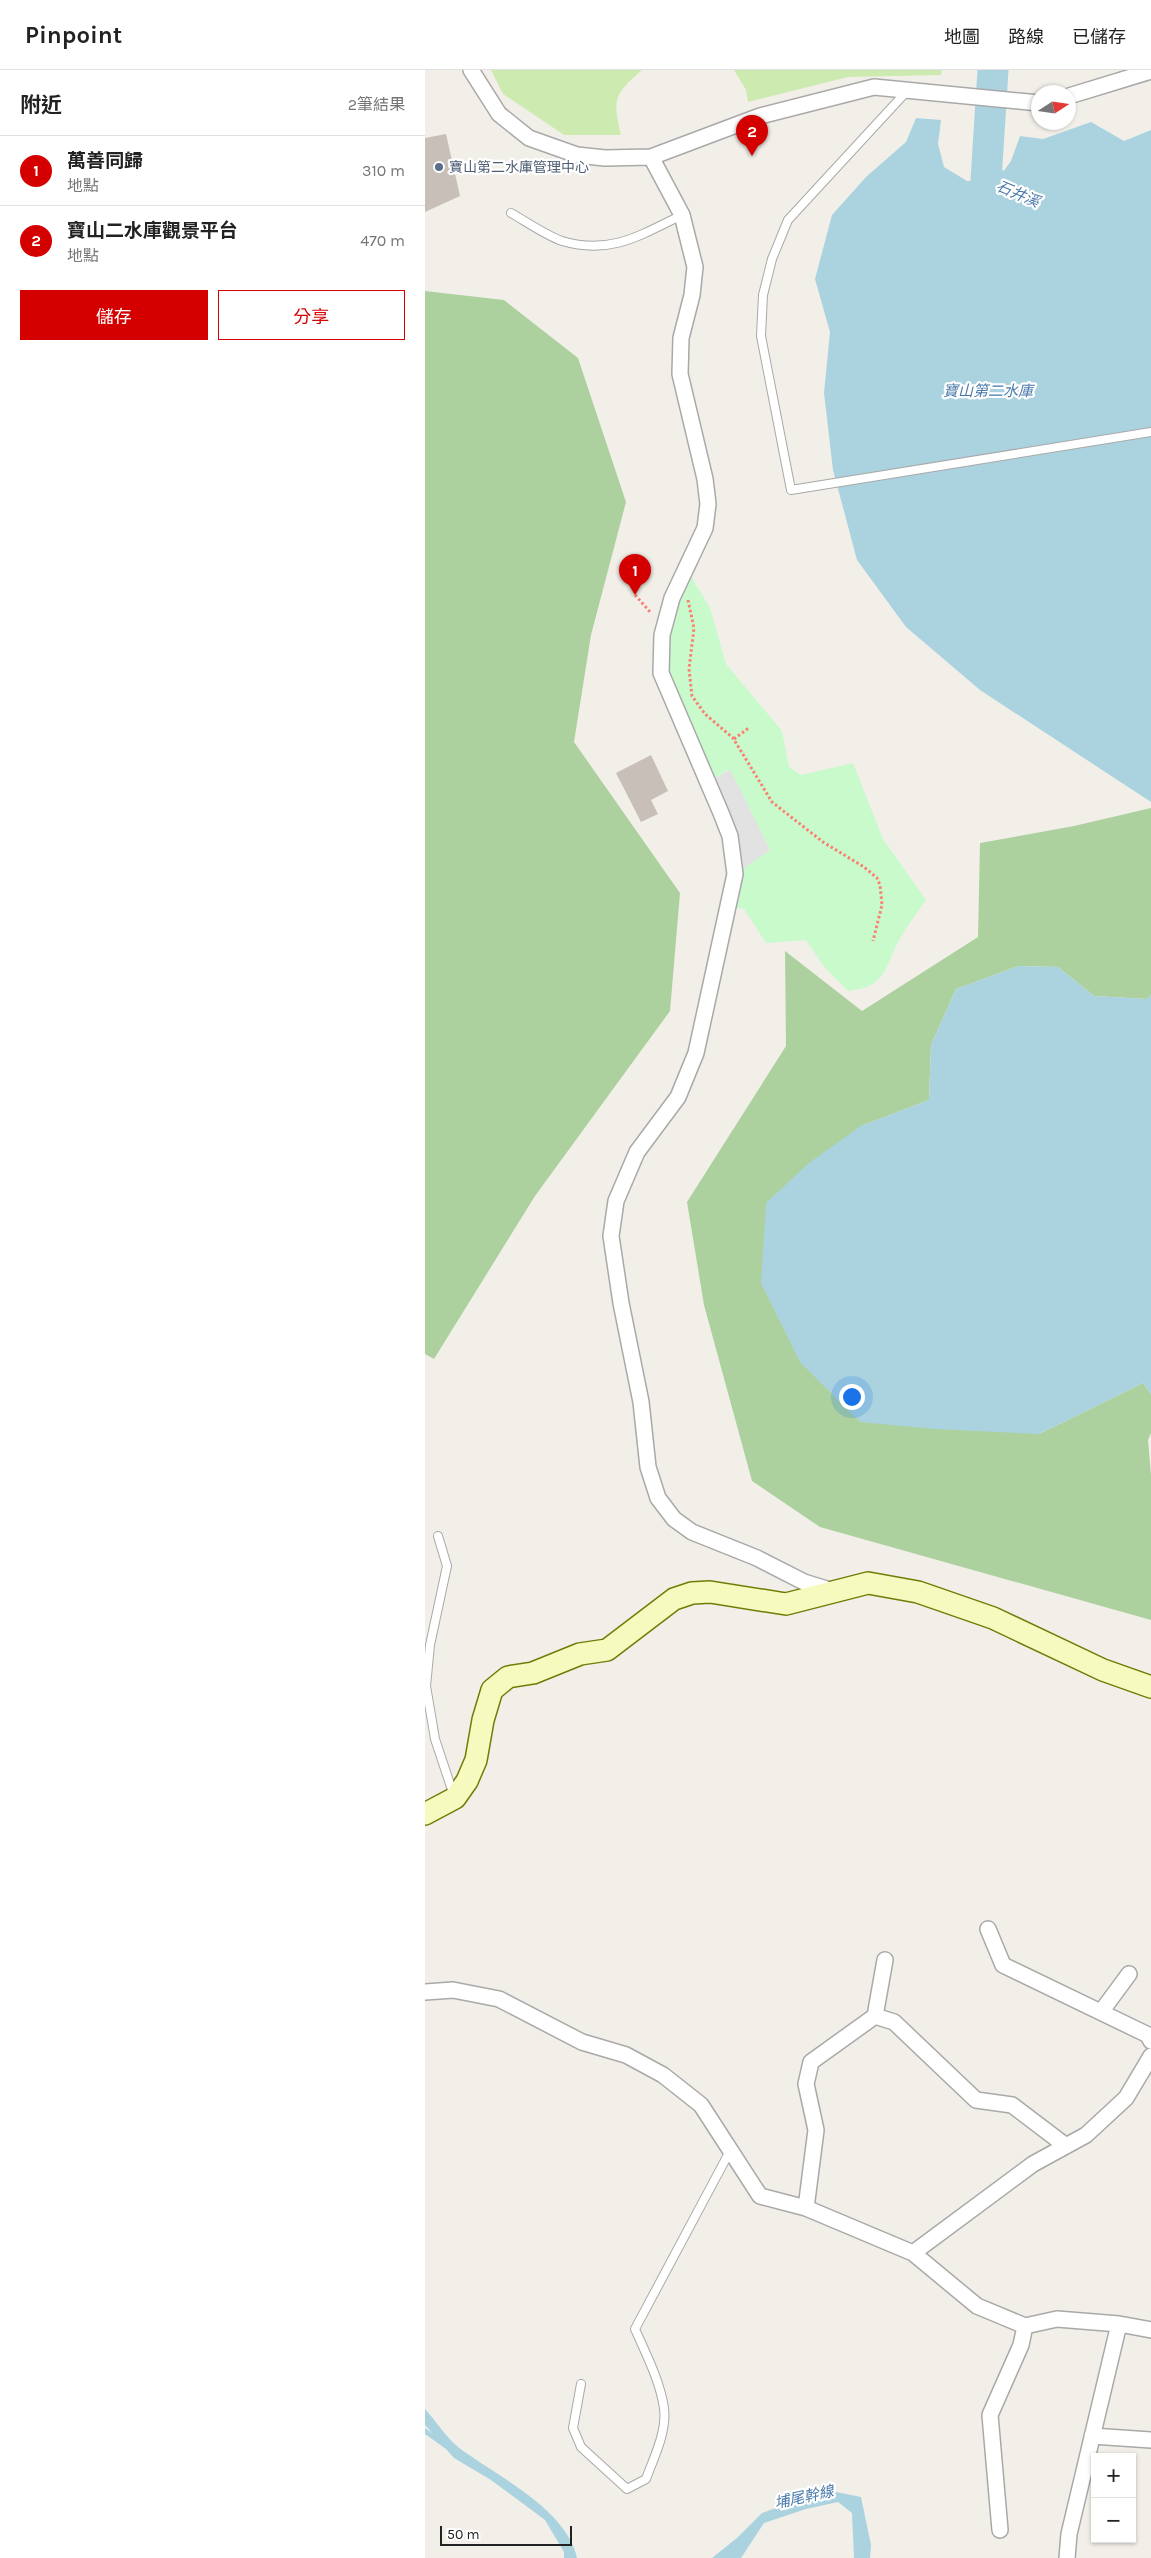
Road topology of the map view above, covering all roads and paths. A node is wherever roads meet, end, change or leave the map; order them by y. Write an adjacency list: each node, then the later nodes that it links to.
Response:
1 (471, 70): 6 (street)
2 (1151, 71): 4 (street)
3 (908, 90): 5 (street); 6 (street); 9 (lane)
4 (1076, 94)
5 (1031, 102)
6 (651, 157): 8 (street)
7 (511, 213): 8 (lane)
8 (682, 215): 10 (street)
9 (1151, 432)
10 (680, 581): 12 (street); 14 (path)
11 (635, 595): 12 (path)
12 (664, 627): 17 (street)
13 (751, 727): 14 (path)
14 (734, 739): 15 (path)
15 (873, 941)
16 (439, 1536): 19 (lane)
17 (833, 1591): 18 (street); 19 (street)
18 (1151, 1687)
19 (455, 1798): 20 (street)
20 (425, 1814)
21 (988, 1929): 25 (street)
22 (885, 1960): 26 (street)
23 (1129, 1974): 25 (street)
24 (425, 1992): 30 (street)
25 (1101, 2012): 27 (street)
26 (875, 2016): 29 (street); 31 (street)
27 (1151, 2041)
28 (1151, 2056): 29 (street)
29 (1065, 2146): 32 (street)
30 (730, 2151): 31 (street); 36 (lane)
31 (806, 2208): 32 (street)
32 (913, 2253): 34 (street)
33 (1119, 2324): 34 (street); 35 (street); 37 (street)
34 (1025, 2326): 39 (street)
35 (1151, 2330)
36 (581, 2384)
37 (1092, 2436): 38 (street); 40 (street)
38 (1151, 2440)
39 (1000, 2530)
40 (1067, 2558)

